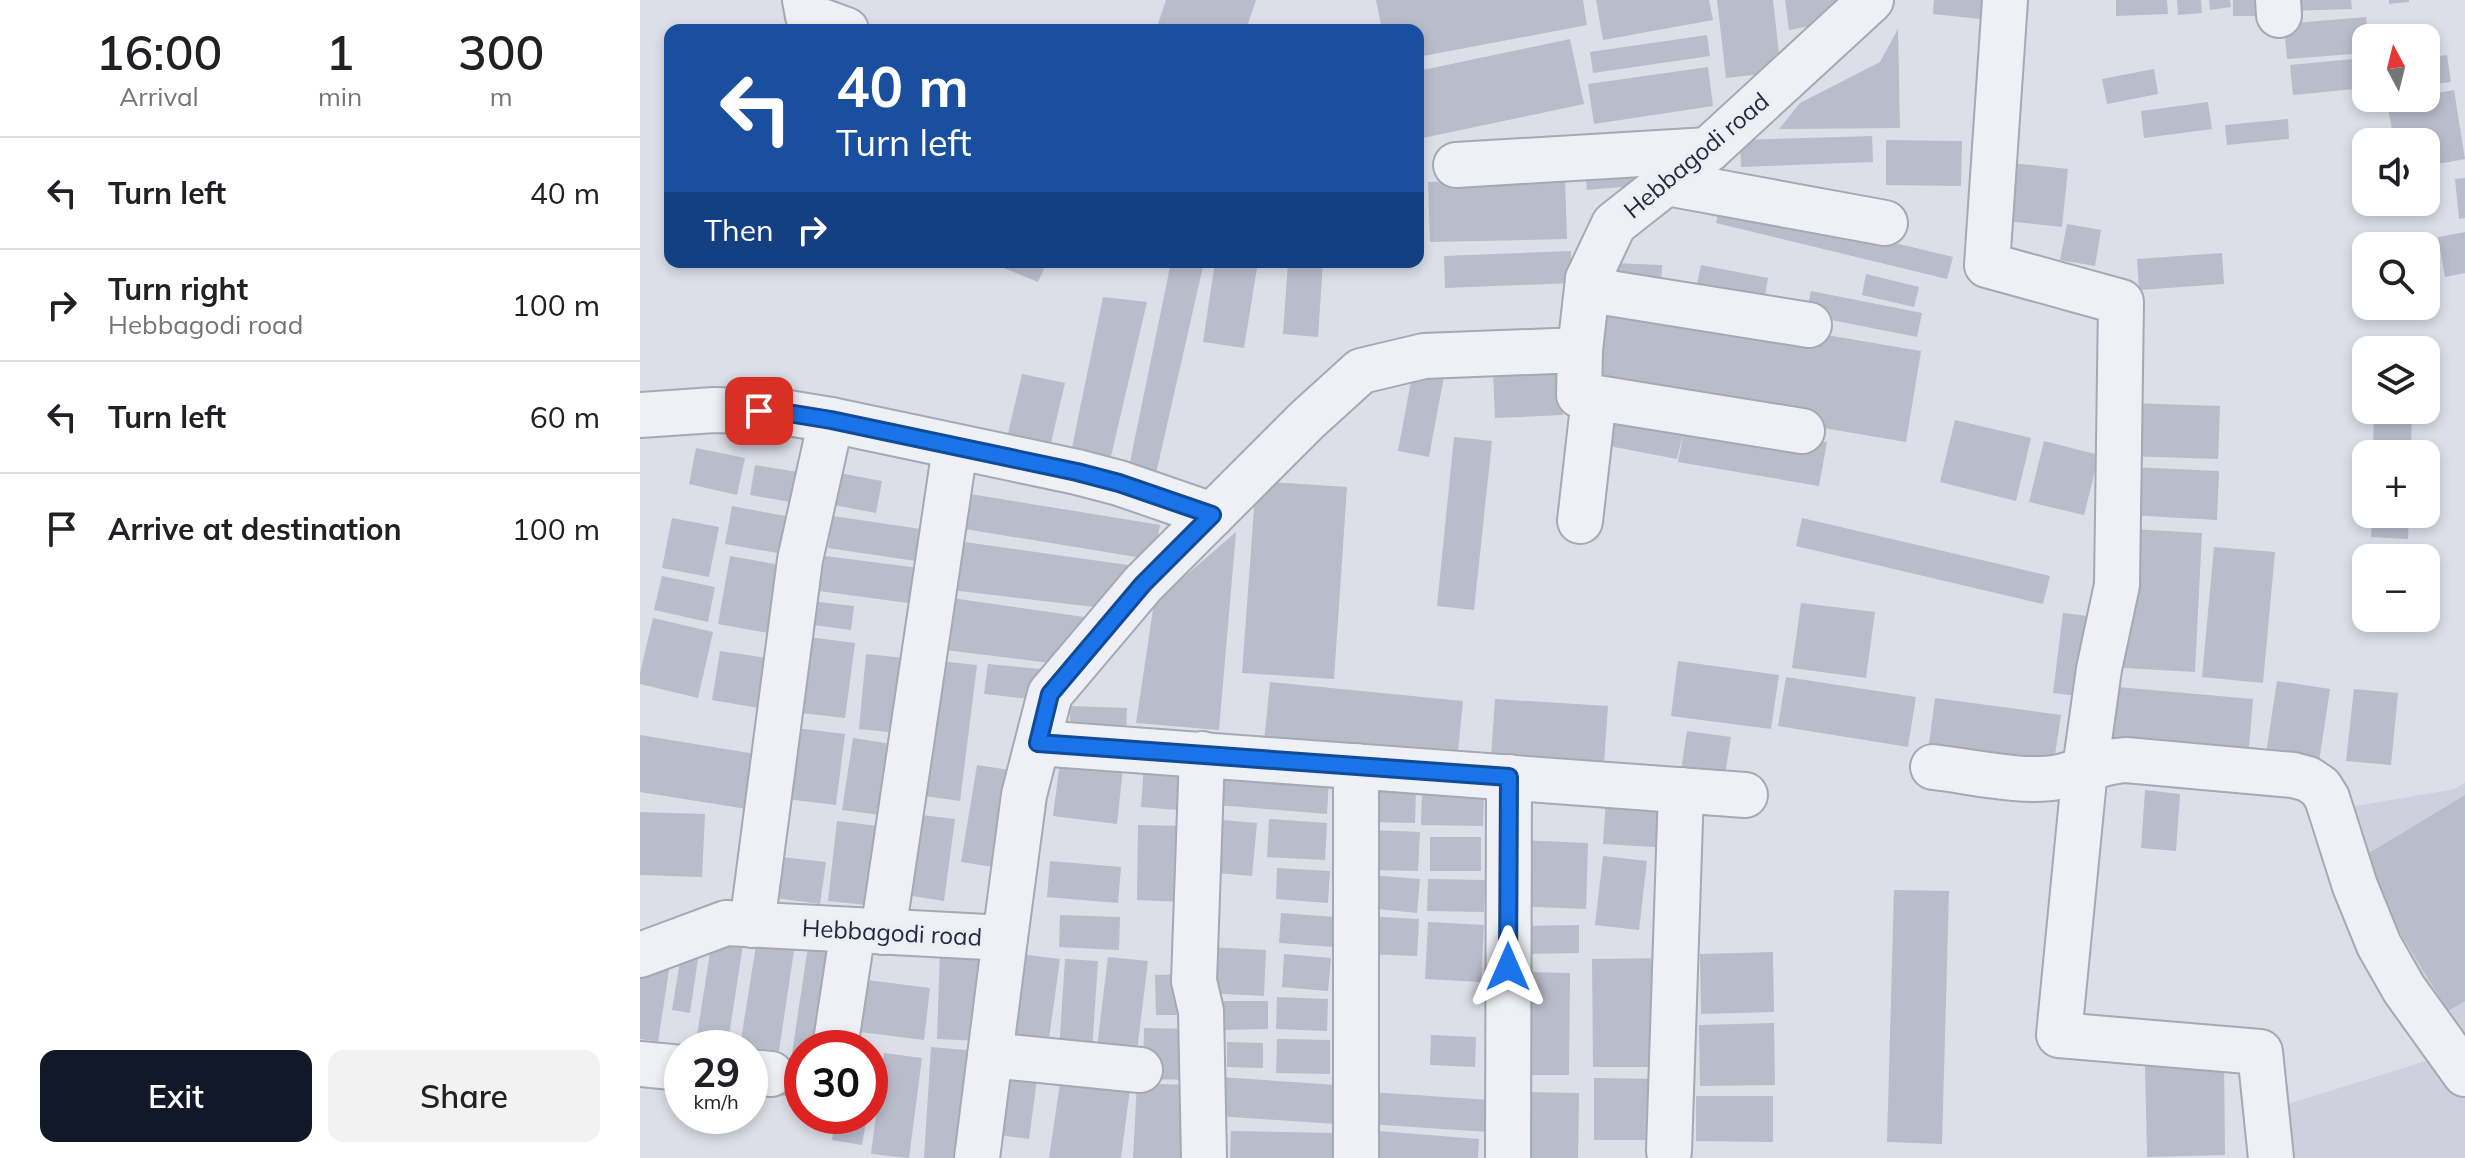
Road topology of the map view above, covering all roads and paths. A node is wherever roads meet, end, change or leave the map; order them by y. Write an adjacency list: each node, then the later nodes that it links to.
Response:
1 (805, 0): 4 (street)
2 (1871, 0): 5 (street, Hebbagodi road)
3 (2005, 0): 23 (street)
4 (830, 24)
5 (1708, 150): 6 (street); 7 (street, Hebbagodi road)
6 (1456, 165)
7 (1667, 183): 8 (street); 9 (street, Hebbagodi road)
8 (1885, 223)
9 (1588, 279): 10 (street); 11 (street, Hebbagodi road)
10 (1809, 325)
11 (1580, 350): 12 (street); 17 (street, Hebbagodi road)
12 (1594, 398): 15 (street); 18 (street)
13 (640, 415): 14 (street)
14 (831, 420): 16 (street); 27 (street)
15 (1802, 431)
16 (955, 448): 17 (street); 28 (street)
17 (1212, 515): 19 (street, Hebbagodi road)
18 (1580, 521)
19 (1038, 743): 20 (street); 29 (street, Hebbagodi road)
20 (1202, 754): 21 (street); 39 (street)
21 (1356, 766): 24 (street); 40 (street)
22 (1933, 767): 23 (street)
23 (2085, 769): 36 (street); 42 (street)
24 (1509, 777): 25 (street); 41 (street)
25 (1681, 790): 26 (street); 37 (street)
26 (1745, 795)
27 (752, 925): 28 (street, Hebbagodi road); 30 (street, Hebbagodi road)
28 (868, 931): 29 (street, Hebbagodi road); 31 (street)
29 (1005, 938): 32 (street)
30 (640, 955)
31 (840, 1030)
32 (990, 1055): 35 (street); 38 (street)
33 (640, 1064): 34 (street)
34 (664, 1066)
35 (1140, 1070)
36 (2465, 1074)
37 (1669, 1151)
38 (977, 1158)
39 (1204, 1158)
40 (1356, 1158)
41 (1508, 1158)
42 (2271, 1158)

